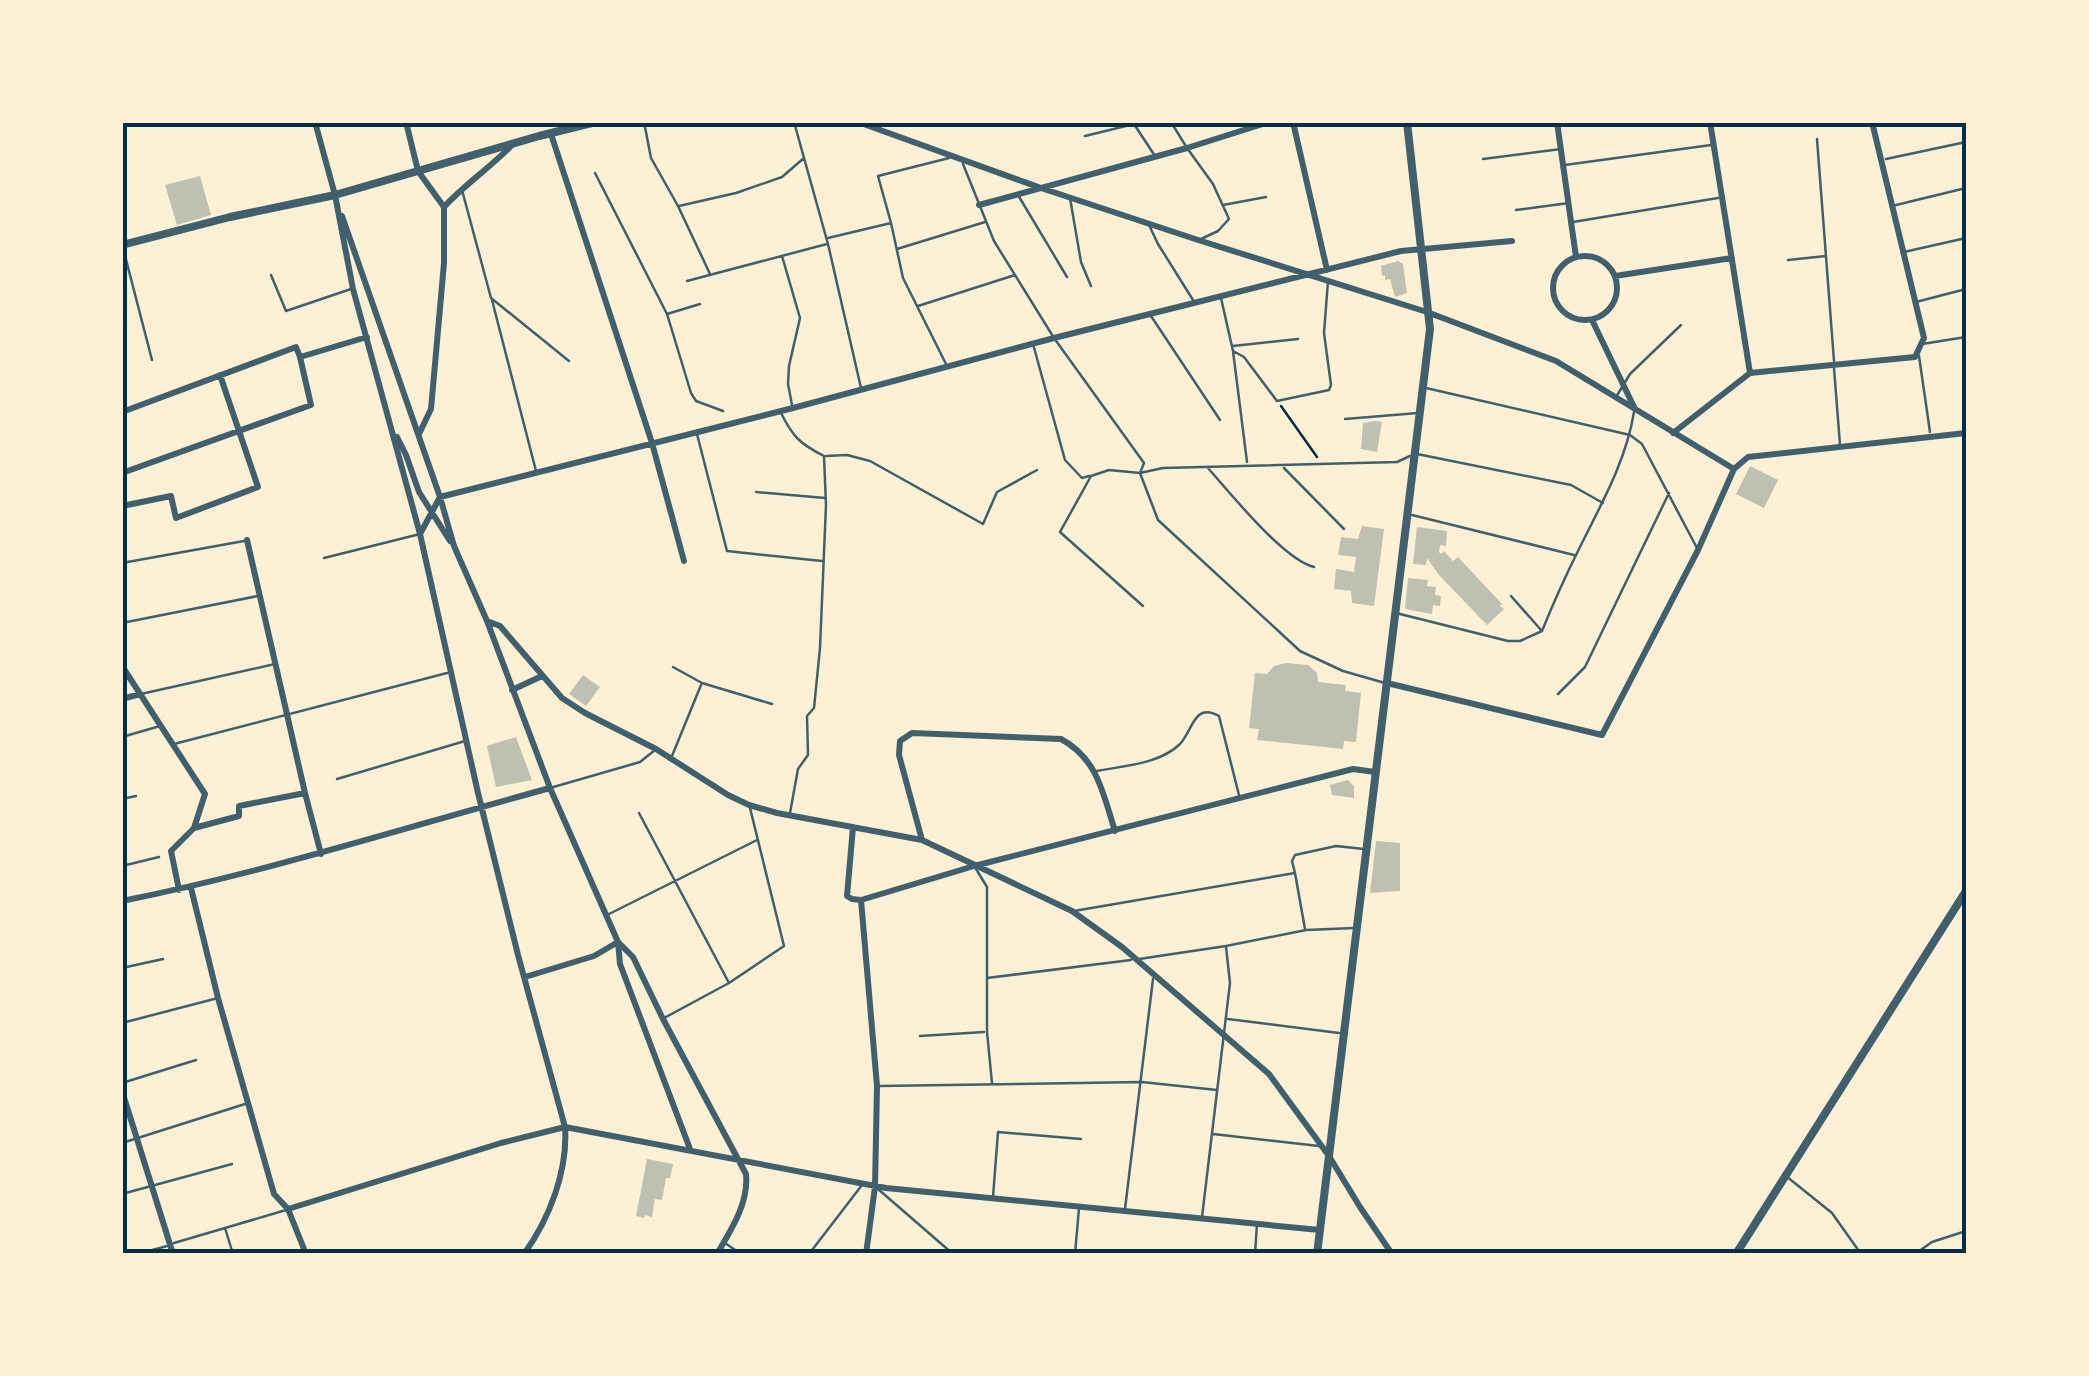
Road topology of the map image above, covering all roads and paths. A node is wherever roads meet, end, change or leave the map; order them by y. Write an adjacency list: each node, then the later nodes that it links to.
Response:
1 (315, 122): 34 (street)
2 (406, 122): 28 (street)
3 (596, 122): 14 (street)
4 (644, 122): 42 (lane)
5 (794, 122): 23 (lane)
6 (858, 122): 24 (street)
7 (1171, 122): 20 (lane)
8 (1269, 122): 20 (street)
9 (1293, 122): 63 (street)
10 (1407, 122): 56 (street)
11 (1558, 122): 21 (street)
12 (1710, 122): 19 (street)
13 (1872, 122): 26 (street)
14 (551, 134): 18 (street); 121 (street)
15 (1085, 136): 22 (lane)
16 (1817, 139): 59 (lane)
17 (1966, 142): 26 (lane)
18 (513, 144): 28 (street); 32 (street)
19 (1714, 144): 27 (lane); 37 (street)
20 (1186, 148): 22 (street); 40 (lane)
21 (1561, 149): 25 (lane); 27 (street)
22 (1155, 157): 30 (street)
23 (804, 158): 42 (lane); 49 (lane)
24 (958, 158): 30 (street); 39 (lane); 47 (lane)
25 (1483, 159)
26 (1880, 161): 43 (street)
27 (1564, 165): 38 (street)
28 (418, 172): 34 (street); 41 (street)
29 (595, 173): 82 (lane)
30 (1041, 188): 33 (street); 35 (street)
31 (1966, 188): 43 (lane)
32 (461, 189): 41 (street); 76 (lane)
33 (1018, 194): 39 (street); 68 (lane)
34 (334, 195): 54 (street); 73 (street); 118 (street)
35 (1070, 196): 48 (street); 72 (lane)
36 (1266, 197): 40 (lane)
37 (1722, 197): 46 (lane); 61 (street)
38 (1569, 203): 44 (lane); 46 (street)
39 (979, 204): 45 (lane)
40 (1223, 205): 51 (lane)
41 (444, 206): 118 (street)
42 (678, 206): 64 (lane)
43 (1891, 207): 57 (street)
44 (1516, 210)
45 (986, 222): 55 (lane); 65 (lane)
46 (1572, 222): 60 (street)
47 (891, 223): 49 (lane); 55 (lane)
48 (1148, 223): 51 (street); 78 (lane)
49 (827, 238): 53 (lane)
50 (1966, 238): 57 (lane)
51 (1198, 240): 66 (street)
52 (1512, 241): 56 (street)
53 (828, 244): 58 (lane); 102 (lane)
54 (122, 246): 94 (lane)
55 (896, 248): 80 (lane)
56 (1420, 248): 63 (street); 81 (street)
57 (1902, 252): 77 (street)
58 (782, 256): 64 (lane); 105 (lane)
59 (1826, 256): 62 (lane); 96 (lane)
60 (1576, 257): 69 (street); 84 (street)
61 (1732, 258): 69 (street); 98 (street)
62 (1788, 260)
63 (1327, 270): 66 (street)
64 (710, 274): 71 (lane)
65 (1016, 274): 80 (lane); 88 (lane)
66 (1310, 274): 70 (street); 75 (street)
67 (272, 275): 73 (lane)
68 (1067, 276)
69 (1615, 276): 84 (street)
70 (1328, 280): 81 (street); 104 (lane)
71 (687, 282)
72 (1091, 286)
73 (353, 289): 86 (street)
74 (1966, 289): 77 (lane)
75 (1220, 296): 78 (street); 92 (lane)
76 (491, 298): 95 (lane); 131 (lane)
77 (1915, 302): 91 (street)
78 (1194, 303): 83 (street)
79 (700, 304): 82 (lane)
80 (917, 306): 97 (lane)
81 (1427, 312): 101 (street); 103 (street)
82 (667, 314): 107 (lane)
83 (1150, 315): 88 (street); 112 (lane)
84 (1592, 320): 100 (street)
85 (1681, 324): 100 (lane)
86 (368, 337): 93 (street); 113 (street)
87 (1966, 337): 91 (lane)
88 (1054, 338): 90 (street); 132 (lane)
89 (1298, 338): 92 (lane)
90 (1033, 344): 97 (street); 134 (lane)
91 (1919, 347): 96 (street); 120 (lane)
92 (1232, 349): 104 (lane); 126 (lane)
93 (300, 358): 99 (street); 114 (street)
94 (152, 360)
95 (569, 361)
96 (1834, 364): 98 (street); 122 (lane)
97 (947, 366): 102 (street)
98 (1750, 372): 116 (street)
99 (220, 375): 109 (street); 114 (street)
100 (1623, 385): 103 (lane); 106 (street)
101 (1423, 387): 110 (street); 119 (lane)
102 (861, 389): 105 (street)
103 (1615, 398): 106 (street)
104 (1277, 401): 125 (path)
105 (792, 408): 108 (street)
106 (1635, 410): 116 (street); 119 (lane)
107 (723, 411)
108 (780, 411): 115 (street); 124 (lane)
109 (122, 412)
110 (1419, 413): 111 (lane); 123 (street)
111 (1344, 419)
112 (1220, 420)
113 (390, 425): 141 (street); 144 (street)
114 (240, 431): 133 (street); 140 (street)
115 (697, 432): 121 (street); 151 (lane)
116 (1672, 432): 129 (street)
117 (1966, 433): 120 (street)
118 (419, 435): 137 (street)
119 (1630, 435): 136 (lane); 139 (lane)
120 (1930, 436): 122 (street)
121 (652, 444): 131 (street); 150 (street)
122 (1840, 447): 129 (street)
123 (1414, 454): 125 (lane); 139 (lane); 142 (street)
124 (824, 456): 130 (lane); 138 (lane)
125 (1322, 464): 127 (lane)
126 (1248, 465): 127 (lane); 128 (lane)
127 (1283, 467): 143 (lane)
128 (1207, 468): 132 (lane); 153 (lane)
129 (1734, 469): 147 (street)
130 (1038, 470)
131 (536, 472): 137 (street)
132 (1140, 473): 134 (lane); 166 (lane)
133 (122, 474)
134 (1091, 476): 156 (lane)
135 (756, 492): 138 (lane)
136 (1669, 492): 147 (lane); 170 (lane)
137 (440, 497): 141 (street); 146 (street)
138 (825, 498): 151 (lane)
139 (1603, 503): 148 (lane)
140 (122, 506)
141 (432, 512): 144 (street); 146 (street)
142 (1406, 513): 148 (lane); 157 (street)
143 (1344, 530)
144 (420, 534): 149 (lane); 164 (street)
145 (247, 540): 152 (lane); 154 (street)
146 (454, 546): 158 (street)
147 (1698, 550): 166 (street)
148 (1575, 555): 160 (lane)
149 (324, 558)
150 (684, 561)
151 (824, 561): 191 (lane)
152 (122, 563)
153 (1314, 566)
154 (259, 596): 159 (lane); 161 (street)
155 (1512, 596): 160 (lane)
156 (1143, 606)
157 (1395, 612): 160 (lane); 166 (street)
158 (487, 621): 165 (street); 168 (street)
159 (122, 623)
160 (1542, 631)
161 (274, 664): 169 (lane); 173 (street)
162 (122, 666): 169 (street)
163 (673, 667): 167 (lane)
164 (452, 672): 173 (lane); 176 (street)
165 (542, 676): 168 (street); 178 (street)
166 (1387, 683): 181 (street)
167 (702, 684): 172 (lane); 179 (lane)
168 (512, 690): 183 (street)
169 (140, 694): 171 (street); 174 (street)
170 (1558, 694)
171 (122, 699)
172 (772, 704)
173 (286, 715): 177 (lane); 184 (street)
174 (160, 726): 175 (lane); 177 (street)
175 (122, 737)
176 (467, 740): 182 (lane); 189 (street)
177 (172, 745): 192 (street)
178 (656, 749): 179 (street); 183 (lane)
179 (671, 760): 188 (street)
180 (1096, 772): 187 (lane); 194 (street); 196 (street)
181 (1375, 772): 187 (street); 197 (street)
182 (336, 779)
183 (550, 788): 189 (street); 210 (street)
184 (305, 793): 192 (street); 198 (street)
185 (136, 796): 186 (lane)
186 (122, 799)
187 (1241, 799): 194 (street)
188 (749, 805): 191 (street); 195 (lane)
189 (482, 808): 198 (street); 219 (street)
190 (640, 813): 203 (lane)
191 (789, 814): 193 (street)
192 (194, 828): 205 (street)
193 (853, 828): 196 (street); 207 (street)
194 (1116, 831): 201 (street)
195 (758, 839): 203 (lane); 221 (lane)
196 (922, 840): 201 (street)
197 (1366, 850): 202 (lane); 211 (street)
198 (321, 854): 204 (street)
199 (159, 857): 200 (lane)
200 (122, 866)
201 (974, 866): 207 (street); 209 (street); 220 (lane)
202 (1294, 872): 209 (lane); 212 (lane)
203 (676, 880): 210 (lane); 221 (lane)
204 (190, 888): 205 (street); 222 (street)
205 (179, 890): 208 (street)
206 (1966, 891): 248 (street)
207 (861, 900): 234 (street)
208 (122, 901)
209 (1072, 911): 216 (street)
210 (606, 915): 213 (street)
211 (1355, 928): 212 (lane); 227 (street)
212 (1306, 930): 214 (lane)
213 (618, 942): 219 (street); 224 (street); 244 (street)
214 (1226, 946): 216 (lane); 223 (lane)
215 (163, 959): 217 (lane)
216 (1136, 959): 218 (street); 220 (lane)
217 (122, 968)
218 (1154, 974): 228 (street); 231 (lane)
219 (524, 977): 238 (street)
220 (987, 978): 226 (lane)
221 (729, 983): 224 (lane)
222 (218, 998): 225 (lane); 237 (street)
223 (1226, 1018): 227 (lane); 228 (lane)
224 (663, 1019): 246 (street)
225 (122, 1023)
226 (986, 1032): 229 (lane); 233 (lane)
227 (1342, 1033): 245 (street)
228 (1224, 1034): 235 (lane); 243 (street)
229 (920, 1036)
230 (196, 1060): 232 (lane)
231 (1142, 1082): 233 (lane); 235 (lane); 256 (lane)
232 (122, 1083)
233 (992, 1084): 234 (lane)
234 (877, 1086): 251 (street)
235 (1217, 1090): 239 (lane)
236 (122, 1091): 240 (street)
237 (247, 1103): 240 (lane); 255 (street)
238 (564, 1127): 244 (street); 255 (street); 264 (street)
239 (1212, 1134): 243 (lane); 257 (lane)
240 (139, 1139): 242 (lane); 250 (street)
241 (1081, 1139): 253 (lane)
242 (122, 1143)
243 (1322, 1146): 245 (street)
244 (691, 1150): 246 (street)
245 (1329, 1156): 260 (street); 276 (street)
246 (738, 1158): 249 (street); 262 (street)
247 (232, 1164): 250 (lane)
248 (1786, 1176): 277 (street); 278 (lane)
249 (863, 1184): 251 (street); 270 (lane)
250 (151, 1186): 252 (lane); 263 (street)
251 (875, 1187): 253 (street); 271 (street); 272 (lane)
252 (122, 1194)
253 (993, 1200): 254 (street)
254 (1080, 1206): 256 (street); 273 (lane)
255 (288, 1209): 259 (lane); 267 (street)
256 (1125, 1210): 257 (street)
257 (1202, 1219): 258 (street)
258 (1257, 1223): 260 (street); 274 (lane)
259 (226, 1228): 263 (lane); 266 (lane)
260 (1320, 1230): 275 (street)
261 (1966, 1231): 279 (lane)
262 (724, 1242): 268 (street); 269 (lane)
263 (172, 1249): 265 (lane)
264 (528, 1252)
265 (138, 1254)
266 (233, 1254)
267 (306, 1254)
268 (717, 1254)
269 (741, 1254)
270 (809, 1254)
271 (866, 1254)
272 (952, 1254)
273 (1075, 1254)
274 (1255, 1254)
275 (1317, 1254)
276 (1392, 1254)
277 (1736, 1254)
278 (1861, 1254)
279 (1915, 1254)

